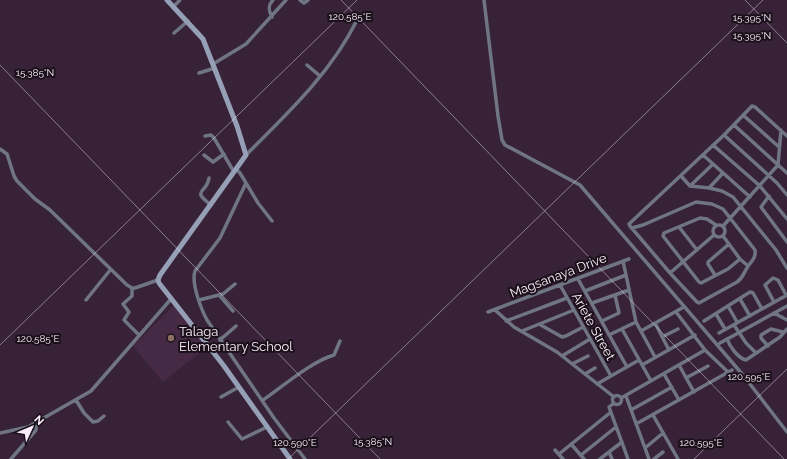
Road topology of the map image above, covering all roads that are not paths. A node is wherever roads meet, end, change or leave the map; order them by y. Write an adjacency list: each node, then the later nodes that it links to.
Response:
1 (167, 0): 8 (street)
2 (180, 0): 8 (street)
3 (273, 0): 9 (street)
4 (286, 0): 9 (street)
5 (300, 0): 6 (street)
6 (308, 0)
7 (484, 0): 166 (street)
8 (174, 6): 11 (street)
9 (272, 17): 14 (street)
10 (358, 20): 16 (street)
11 (188, 21): 12 (street); 14 (street)
12 (174, 33)
13 (307, 65): 16 (street)
14 (214, 66): 15 (street); 28 (street)
15 (199, 73)
16 (320, 76): 28 (street)
17 (743, 115): 18 (street); 19 (street); 24 (street)
18 (734, 125): 20 (street); 31 (street)
19 (781, 130): 22 (street); 24 (street)
20 (724, 135): 23 (street); 36 (street)
21 (205, 136): 26 (street)
22 (787, 136)
23 (713, 145): 29 (street); 40 (street)
24 (779, 147): 31 (street)
25 (0, 149): 65 (street)
26 (224, 154): 27 (street); 32 (street)
27 (204, 155)
28 (246, 155): 32 (street)
29 (703, 155): 30 (street); 35 (street)
30 (713, 164): 33 (street); 39 (street)
31 (778, 165): 34 (street); 36 (street)
32 (235, 171): 38 (street); 45 (street)
33 (723, 173): 41 (street); 44 (street)
34 (787, 173)
35 (681, 176): 39 (street); 53 (street)
36 (769, 176): 40 (street); 42 (street)
37 (209, 178): 45 (street)
38 (246, 183): 49 (street); 83 (street)
39 (690, 186): 41 (street)
40 (760, 186): 43 (street); 44 (street)
41 (709, 188): 46 (street)
42 (787, 195)
43 (769, 196): 48 (street); 56 (street)
44 (750, 197): 46 (street)
45 (211, 205): 70 (street)
46 (741, 206): 47 (street); 64 (street)
47 (730, 218): 51 (street); 53 (street); 63 (street)
48 (787, 218)
49 (272, 221)
50 (716, 225): 51 (street); 52 (street); 54 (street)
51 (723, 226): 55 (street)
52 (679, 227): 58 (street); 62 (street)
53 (632, 228): 66 (street)
54 (714, 235): 55 (street); 58 (street)
55 (723, 236): 57 (street)
56 (787, 242)
57 (729, 244): 60 (street); 68 (street)
58 (697, 250): 62 (street)
59 (629, 259): 61 (street, Magsanaya Drive)
60 (740, 259): 63 (street); 68 (street)
61 (623, 261): 67 (street); 69 (street, Magsanaya Drive)
62 (683, 262): 66 (street); 68 (street)
63 (748, 266): 66 (street)
64 (787, 268)
65 (111, 269): 73 (street); 82 (street)
66 (670, 273)
67 (626, 275): 74 (street); 75 (street)
68 (715, 275)
69 (578, 279): 72 (street, Magsanaya Drive); 75 (street)
70 (158, 280): 73 (street); 80 (street)
71 (235, 284): 78 (street)
72 (560, 285): 79 (street, Ariete Street); 90 (street, Magsanaya Drive)
73 (132, 288): 117 (street)
74 (629, 290): 76 (street); 102 (street)
75 (585, 291): 85 (street)
76 (615, 295): 85 (street); 101 (street)
77 (787, 295): 84 (street); 84 (street)
78 (220, 296): 83 (street); 92 (street)
79 (567, 298): 91 (street, Ariete Street); 99 (street)
80 (170, 299): 117 (street); 146 (street)
81 (740, 299): 86 (street); 89 (street); 97 (street)
82 (86, 300)
83 (199, 300): 123 (street)
84 (774, 302): 89 (street)
85 (592, 303): 101 (street)
86 (728, 306): 96 (street); 105 (street)
87 (787, 306): 95 (street)
88 (682, 308): 94 (street)
89 (762, 309): 97 (street)
90 (495, 310): 93 (street, Magsanaya Drive); 99 (street)
91 (574, 310): 104 (street); 107 (street, Ariete Street)
92 (233, 311)
93 (488, 312)
94 (676, 312): 103 (street); 120 (street)
95 (774, 313): 98 (street); 116 (street)
96 (716, 314): 100 (street); 110 (street)
97 (750, 316): 105 (street)
98 (787, 320)
99 (506, 321): 112 (street)
100 (704, 321)
101 (602, 322): 118 (street)
102 (636, 322): 108 (street); 113 (street)
103 (655, 323): 113 (street); 119 (street)
104 (539, 324): 107 (street); 112 (street)
105 (736, 324): 110 (street); 116 (street)
106 (236, 326): 123 (street)
107 (583, 327): 121 (street, Ariete Street)
108 (622, 329): 118 (street); 133 (street)
109 (678, 329): 119 (street)
110 (725, 329): 115 (street)
111 (787, 329): 114 (street)
112 (522, 331): 130 (street)
113 (641, 331): 132 (street)
114 (783, 332): 126 (street); 126 (street)
115 (719, 333)
116 (738, 333): 122 (street); 129 (street)
117 (139, 335): 153 (street)
118 (609, 335): 138 (street)
119 (662, 336): 127 (street)
120 (695, 336): 127 (street); 128 (street)
121 (590, 339): 130 (street); 142 (street, Ariete Street)
122 (727, 339): 125 (street); 129 (street)
123 (220, 340): 154 (street)
124 (340, 341): 154 (street)
125 (720, 343)
126 (768, 346): 129 (street)
127 (669, 350): 132 (street)
128 (705, 350): 136 (street); 148 (street)
129 (756, 353)
130 (562, 356): 134 (street)
131 (588, 356): 134 (street)
132 (655, 357): 135 (street)
133 (640, 360): 135 (street); 138 (street)
134 (572, 364): 140 (street)
135 (642, 365): 144 (street)
136 (678, 366): 141 (street); 143 (street)
137 (708, 366): 143 (street)
138 (627, 367): 142 (street)
139 (595, 368): 140 (street)
140 (584, 374): 145 (street)
141 (664, 374): 144 (street); 147 (street)
142 (611, 376): 145 (street)
143 (686, 378): 148 (street)
144 (651, 382): 149 (street)
145 (597, 384): 151 (street)
146 (238, 387): 150 (street); 164 (street)
147 (672, 387): 155 (street); 157 (street)
148 (694, 392): 155 (street)
149 (626, 396): 152 (street); 157 (street)
150 (221, 397)
151 (614, 397): 152 (street); 156 (street)
152 (621, 398): 156 (street)
153 (76, 400): 160 (street); 162 (street)
154 (263, 400): 179 (street)
155 (679, 400): 159 (street)
156 (614, 403): 158 (street)
157 (631, 410): 163 (street)
158 (610, 412): 165 (street); 170 (street)
159 (653, 415): 163 (street); 168 (street)
160 (104, 416)
161 (228, 422): 164 (street)
162 (36, 424): 167 (street); 177 (street)
163 (636, 424): 171 (street)
164 (267, 427): 178 (street)
165 (616, 427): 169 (street); 176 (street)
166 (787, 432)
167 (0, 433)
168 (663, 433): 171 (street); 187 (street)
169 (622, 442): 173 (street); 184 (street)
170 (571, 444): 175 (street); 176 (street)
171 (645, 448): 185 (street)
172 (555, 450): 175 (street)
173 (609, 452): 182 (street); 183 (street)
174 (663, 452): 186 (street)
175 (559, 454): 180 (street)
176 (581, 455): 181 (street)
177 (11, 459)
178 (290, 459)
179 (305, 459)
180 (563, 459)
181 (584, 459)
182 (600, 459)
183 (612, 459)
184 (628, 459)
185 (649, 459)
186 (654, 459)
187 (677, 459)

